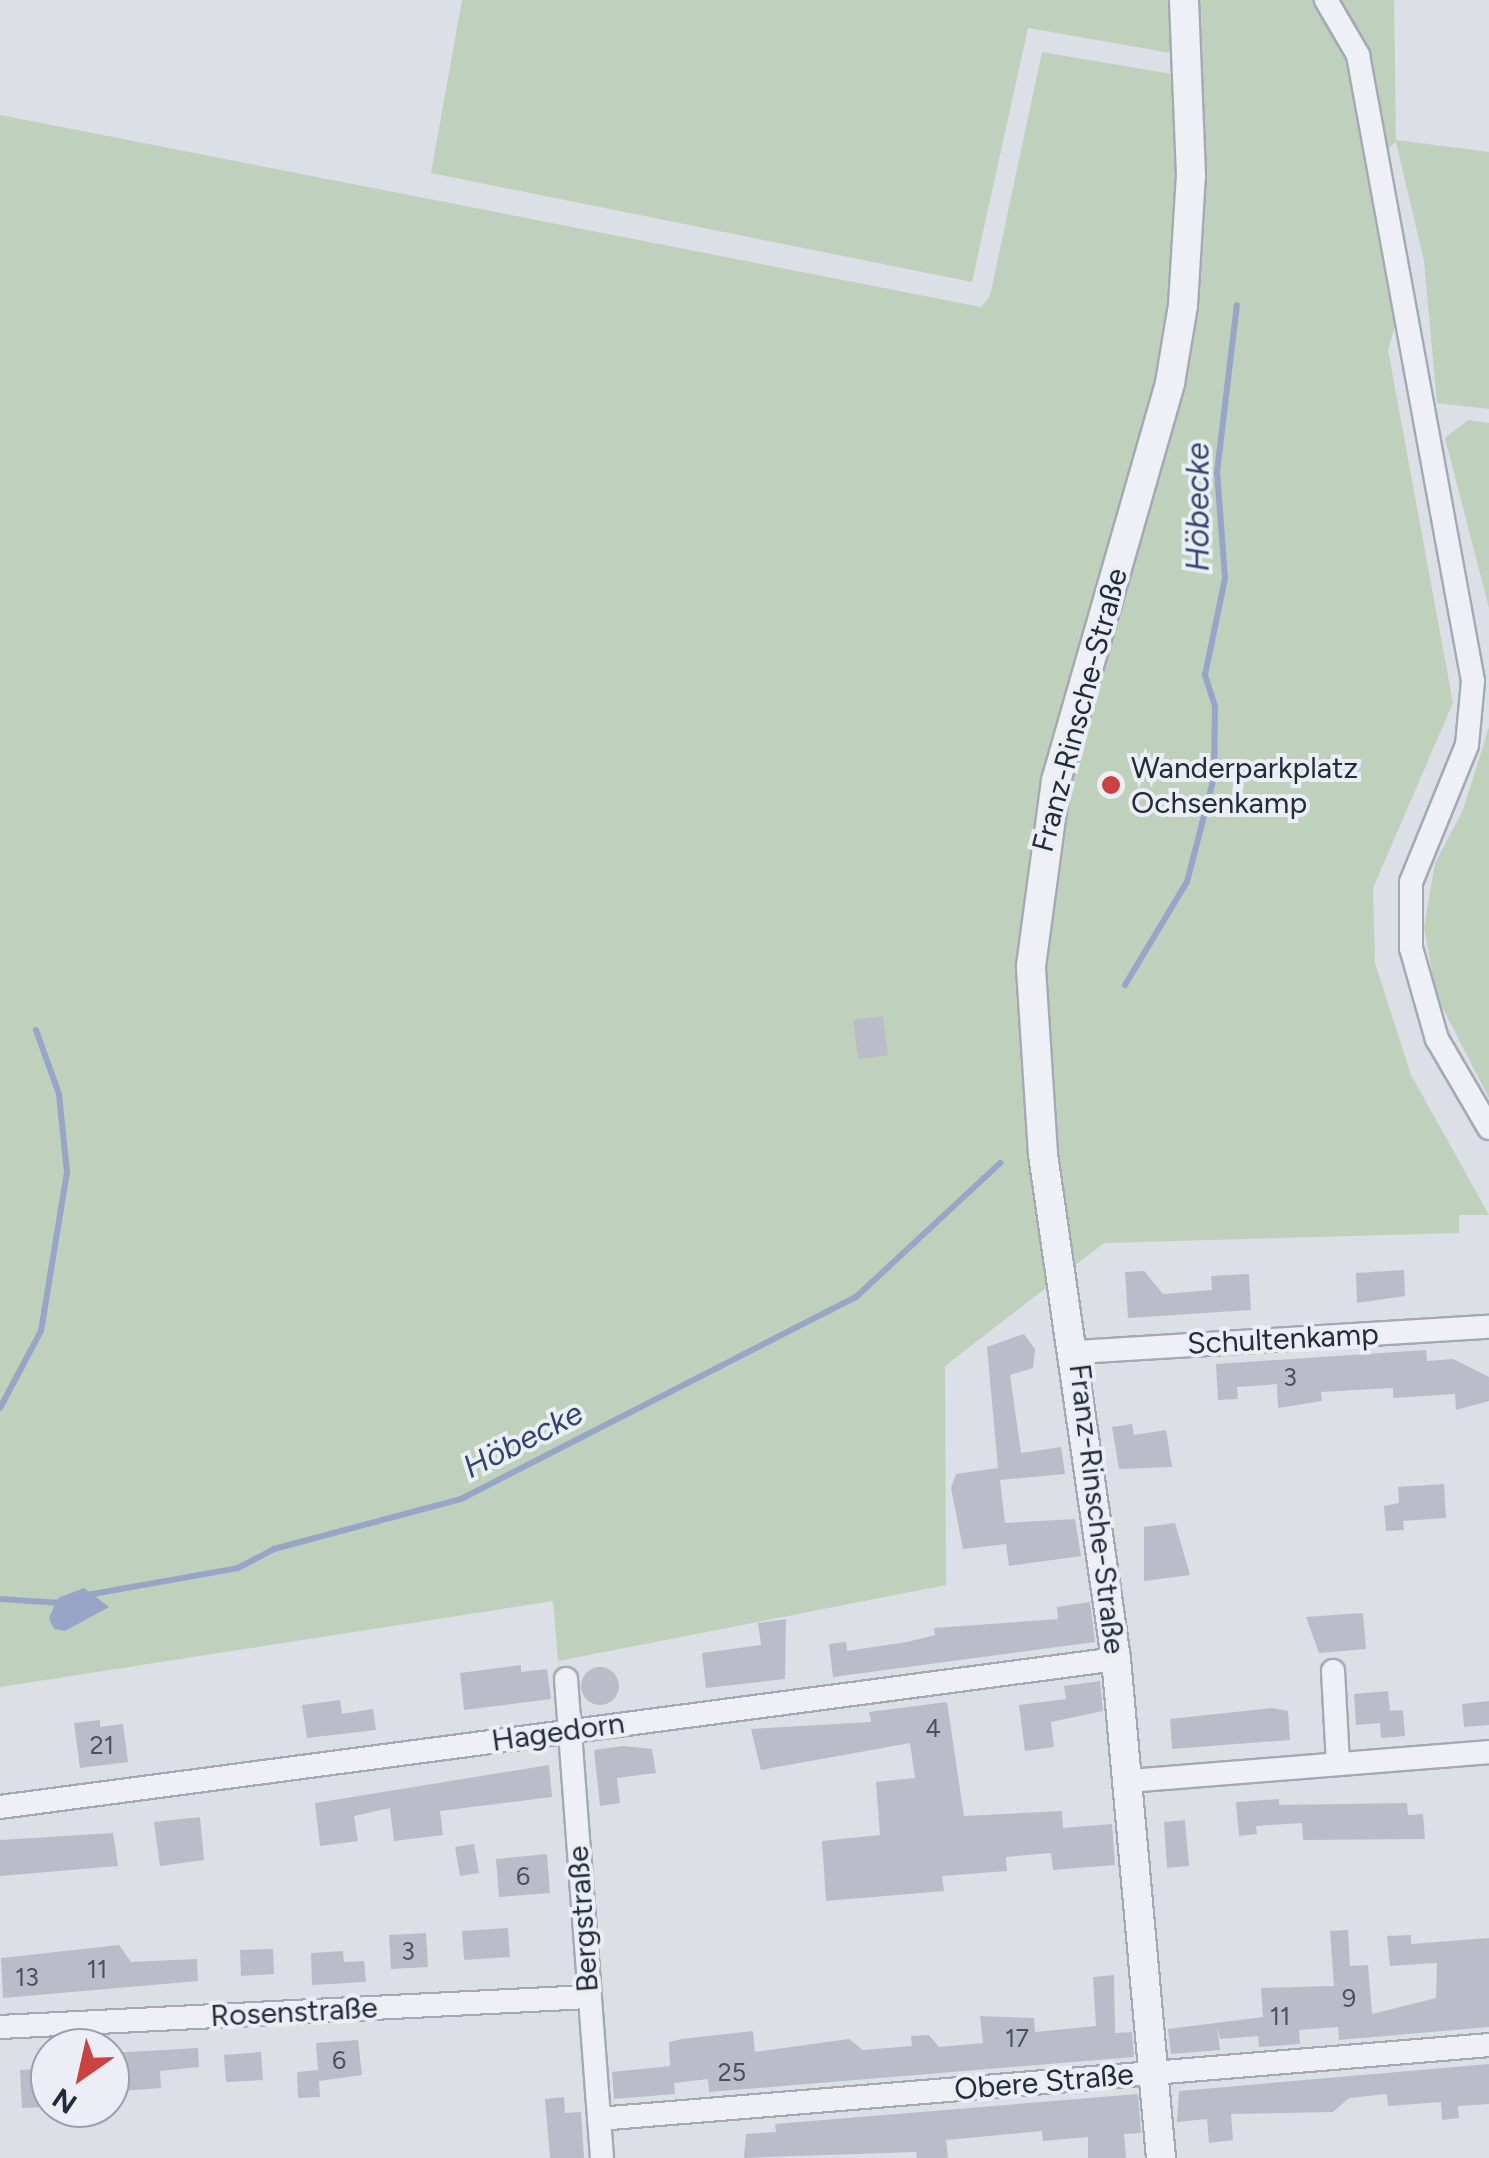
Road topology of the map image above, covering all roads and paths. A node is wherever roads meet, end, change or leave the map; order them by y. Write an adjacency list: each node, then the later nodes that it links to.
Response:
1 (1184, 0): 5 (street, Franz-Rinsche-Straße)
2 (1326, 0): 3 (street)
3 (1489, 1128)
4 (1489, 1327): 5 (street, Schultenkamp)
5 (1076, 1352): 6 (street, Franz-Rinsche-Straße)
6 (1116, 1659): 9 (street, Hagedorn); 12 (street, Franz-Rinsche-Straße)
7 (1332, 1671): 11 (street)
8 (566, 1680): 9 (street, Bergstraße)
9 (570, 1731): 13 (street, Hagedorn); 14 (street, Bergstraße)
10 (1489, 1752): 11 (street)
11 (1338, 1764): 12 (street)
12 (1129, 1781): 17 (street, Franz-Rinsche-Straße)
13 (0, 1807)
14 (589, 1997): 15 (street, Rosenstraße); 18 (street, Bergstraße)
15 (0, 2027)
16 (1489, 2046): 17 (street, Obere Straße)
17 (1154, 2073): 18 (street, Obere Straße); 20 (street, Franz-Rinsche-Straße)
18 (599, 2119): 19 (street, Bergstraße)
19 (602, 2158)
20 (1161, 2158)

